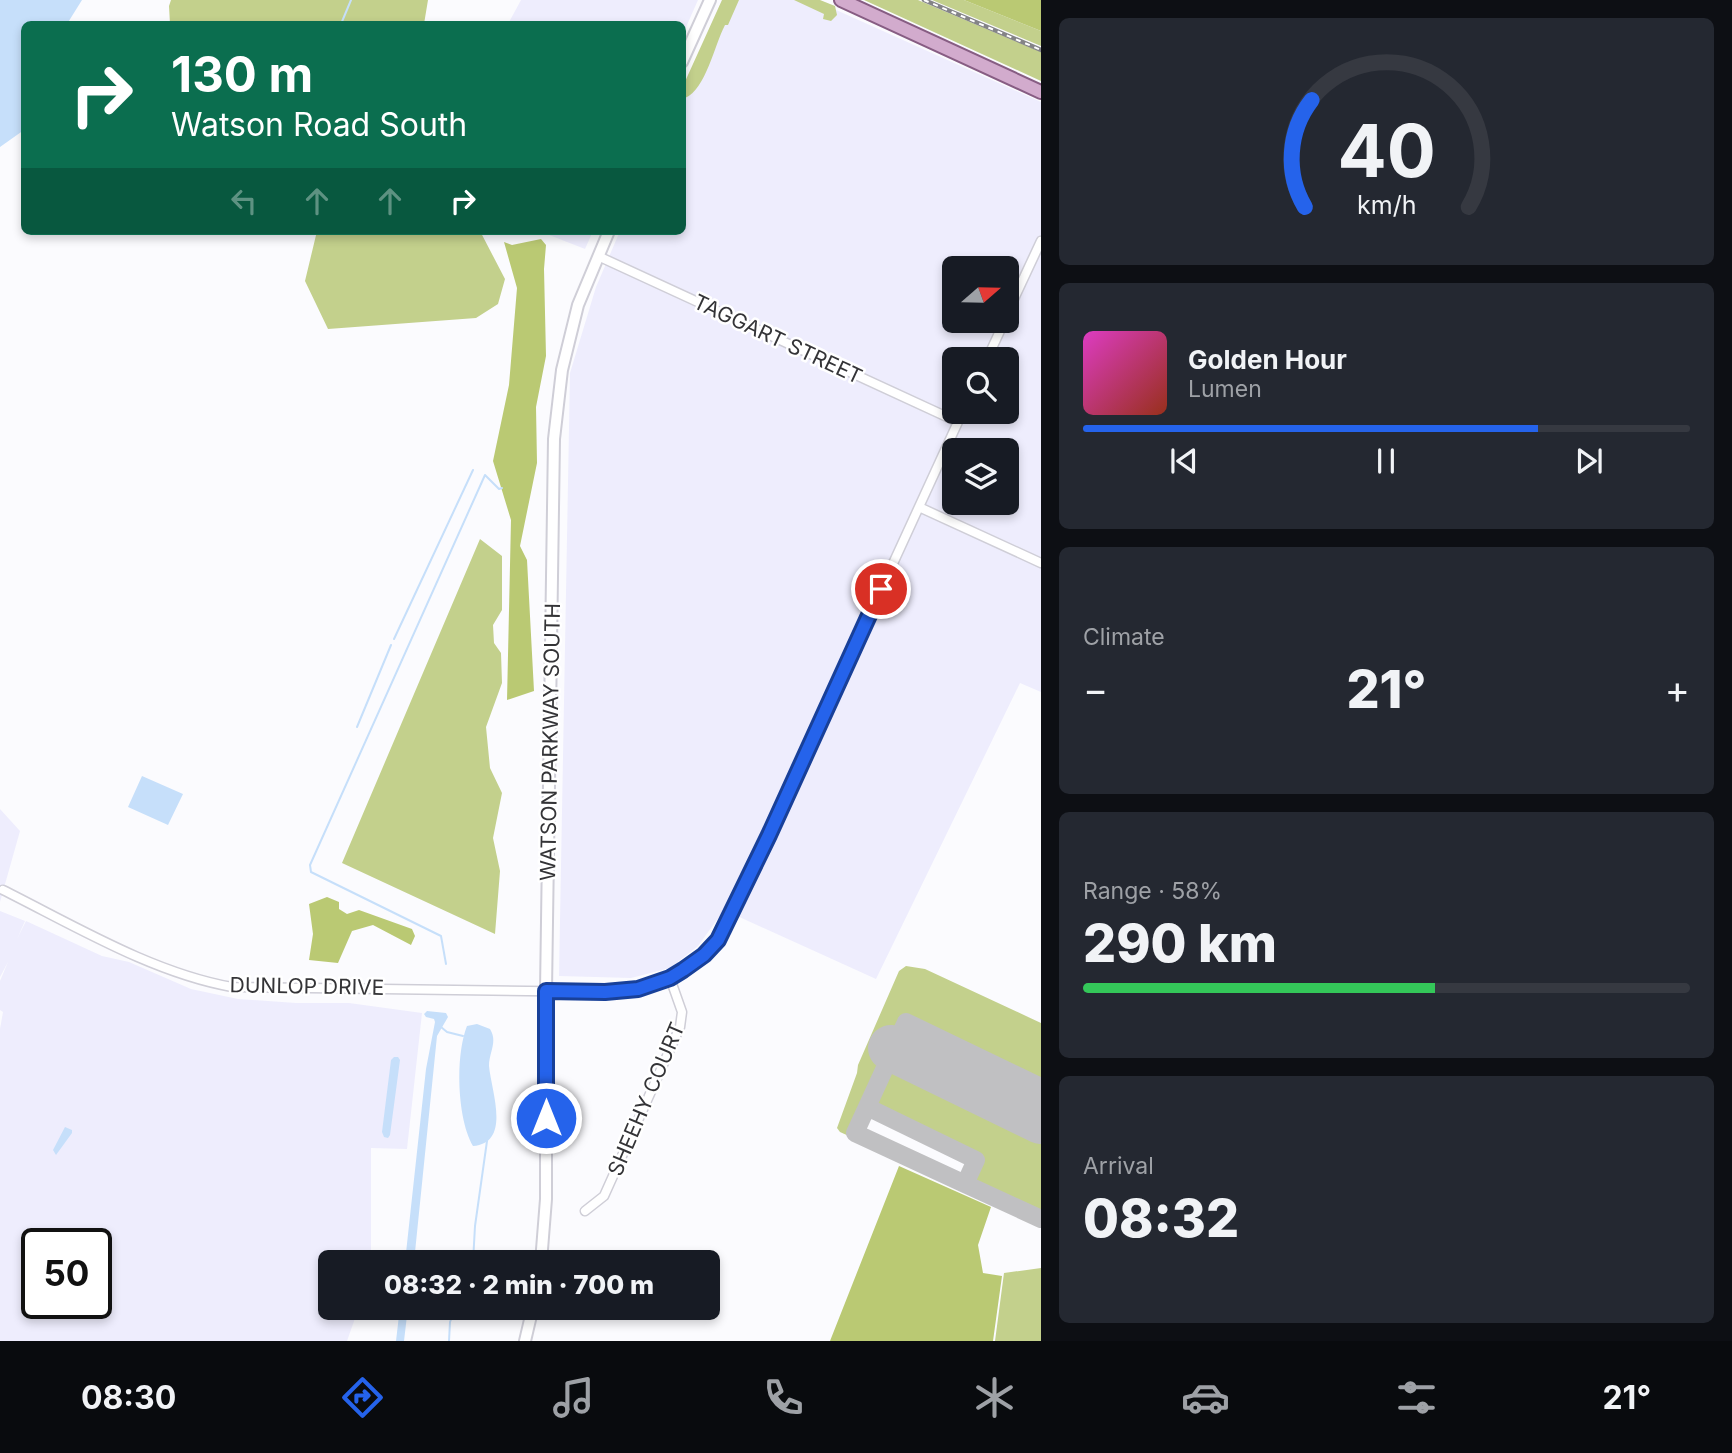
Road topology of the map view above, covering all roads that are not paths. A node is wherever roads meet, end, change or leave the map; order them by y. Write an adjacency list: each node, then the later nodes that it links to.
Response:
1 (710, 0): 3 (main road)
2 (841, 0): 4 (main road)
3 (686, 53)
4 (1041, 92)
5 (607, 235): 7 (main road, WATSON PARKWAY SOUTH)
6 (1041, 241): 8 (street)
7 (598, 256): 9 (street, TAGGART STREET); 15 (main road, WATSON PARKWAY SOUTH)
8 (1019, 288)
9 (942, 415)
10 (957, 424): 11 (street, DUNLOP DRIVE)
11 (919, 507): 12 (street); 14 (street, DUNLOP DRIVE)
12 (1041, 563)
13 (3, 890): 15 (street, DUNLOP DRIVE)
14 (670, 978): 15 (street, DUNLOP DRIVE); 16 (street, SHEEHY COURT)
15 (546, 991): 17 (main road, WATSON PARKWAY SOUTH)
16 (585, 1211)
17 (542, 1250)
18 (530, 1320): 19 (main road)
19 (525, 1341)

